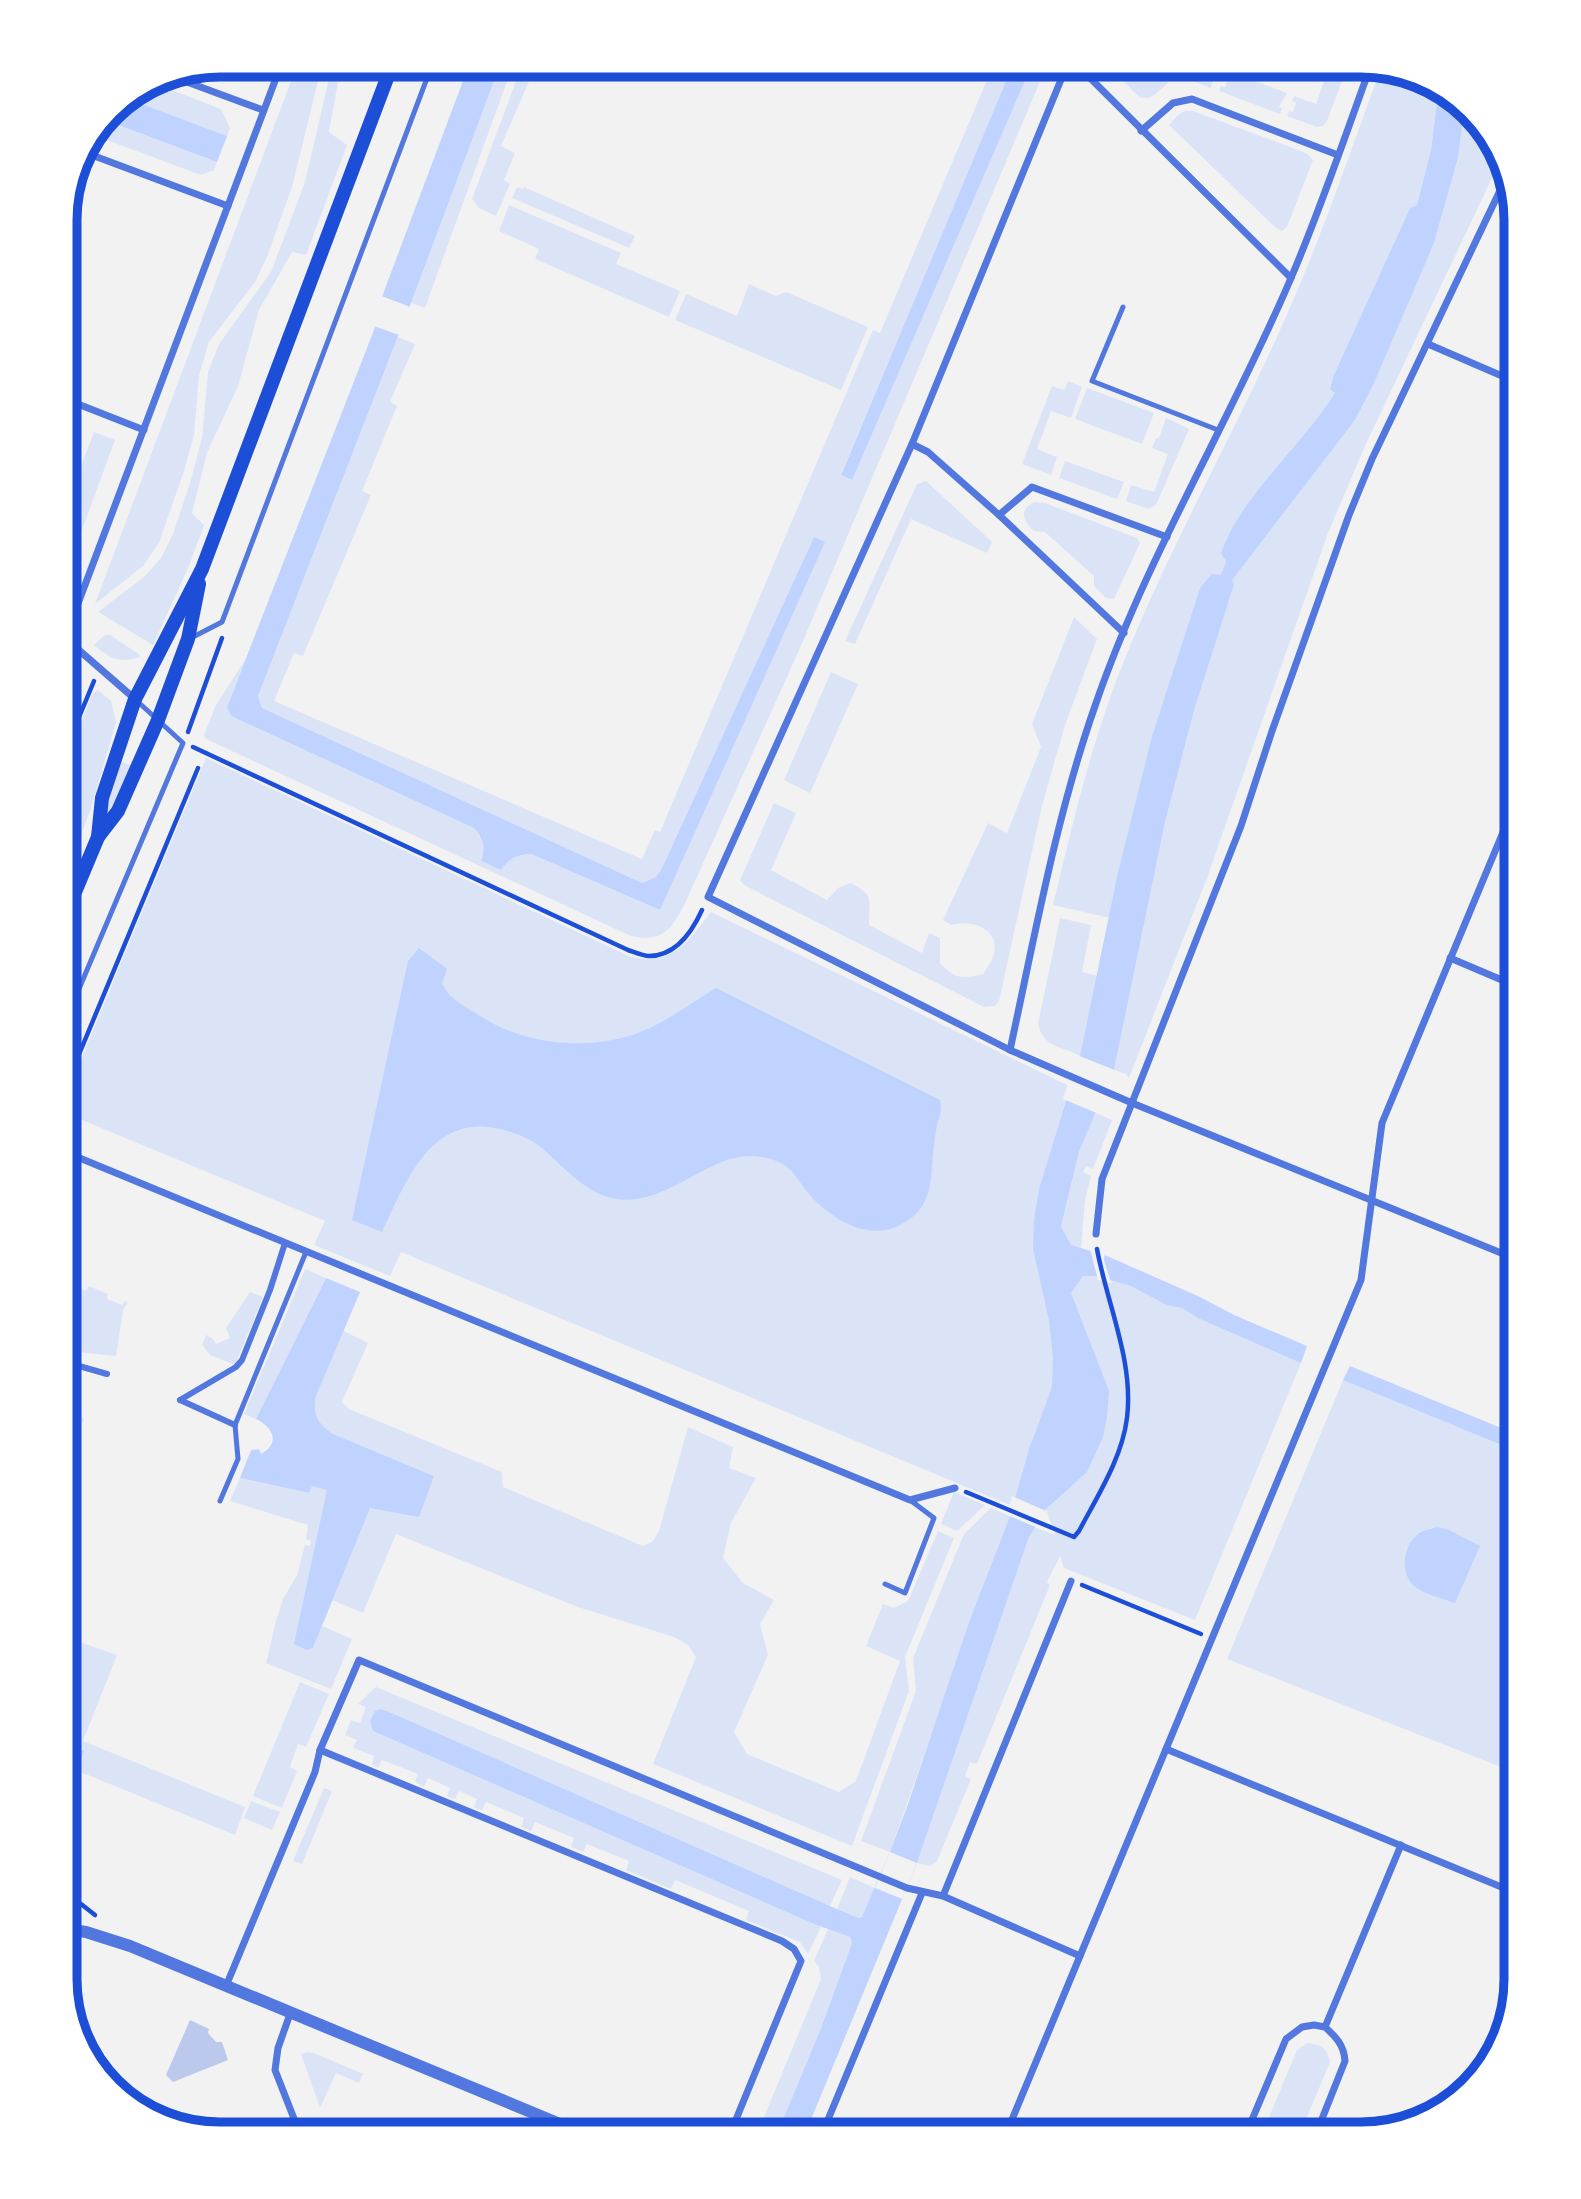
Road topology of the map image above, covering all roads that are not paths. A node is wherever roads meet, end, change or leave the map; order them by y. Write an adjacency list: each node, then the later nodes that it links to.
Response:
1 (276, 77): 8 (street)
2 (387, 77): 24 (main road)
3 (427, 77): 27 (lane)
4 (1062, 77): 21 (street)
5 (1089, 77): 9 (street)
6 (1367, 77): 11 (street)
7 (186, 82): 8 (street)
8 (264, 110): 13 (street)
9 (1141, 131): 11 (street); 14 (street)
10 (93, 155): 13 (street)
11 (1338, 155): 14 (street)
12 (1501, 191): 16 (street)
13 (228, 206): 19 (street)
14 (1291, 278): 20 (street)
15 (1123, 307): 20 (lane)
16 (1428, 344): 17 (street); 38 (street)
17 (1504, 377)
18 (77, 404): 19 (street)
19 (144, 430): 25 (street)
20 (1218, 430): 23 (street)
21 (912, 444): 22 (street); 37 (street)
22 (999, 515): 23 (street); 26 (street)
23 (1167, 537): 26 (street)
24 (202, 569): 27 (main road); 29 (main road)
25 (77, 606)
26 (1124, 633): 37 (street)
27 (188, 639): 30 (main road)
28 (77, 648): 29 (street)
29 (135, 699): 30 (lane); 32 (main road)
30 (158, 720): 32 (main road); 36 (lane)
31 (1504, 829): 34 (street)
32 (98, 837): 33 (main road)
33 (77, 887)
34 (1450, 958): 35 (street); 40 (street)
35 (1504, 981)
36 (77, 994)
37 (1010, 1050): 38 (street)
38 (1132, 1103): 40 (street); 41 (street)
39 (77, 1157): 42 (street)
40 (1372, 1200): 44 (street); 53 (street)
41 (1096, 1234)
42 (285, 1243): 43 (street); 47 (street)
43 (306, 1252): 47 (lane); 49 (street)
44 (1504, 1254)
45 (77, 1365): 46 (street)
46 (107, 1374)
47 (235, 1425): 50 (lane)
48 (955, 1488): 49 (street)
49 (910, 1500): 52 (lane)
50 (220, 1501)
51 (1071, 1581): 58 (street)
52 (885, 1584)
53 (1166, 1749): 55 (street); 60 (street)
54 (320, 1750): 57 (street); 61 (street); 66 (street)
55 (1401, 1845): 56 (street); 63 (street)
56 (1504, 1888)
57 (922, 1893): 58 (street); 67 (street)
58 (943, 1896): 60 (street)
59 (77, 1931): 61 (street)
60 (1080, 1956): 68 (street)
61 (226, 1986): 62 (street)
62 (290, 2014): 64 (street); 65 (street)
63 (1325, 2027): 69 (street); 70 (street)
64 (295, 2122)
65 (555, 2122)
66 (735, 2122)
67 (827, 2122)
68 (1011, 2122)
69 (1251, 2122)
70 (1321, 2122)

